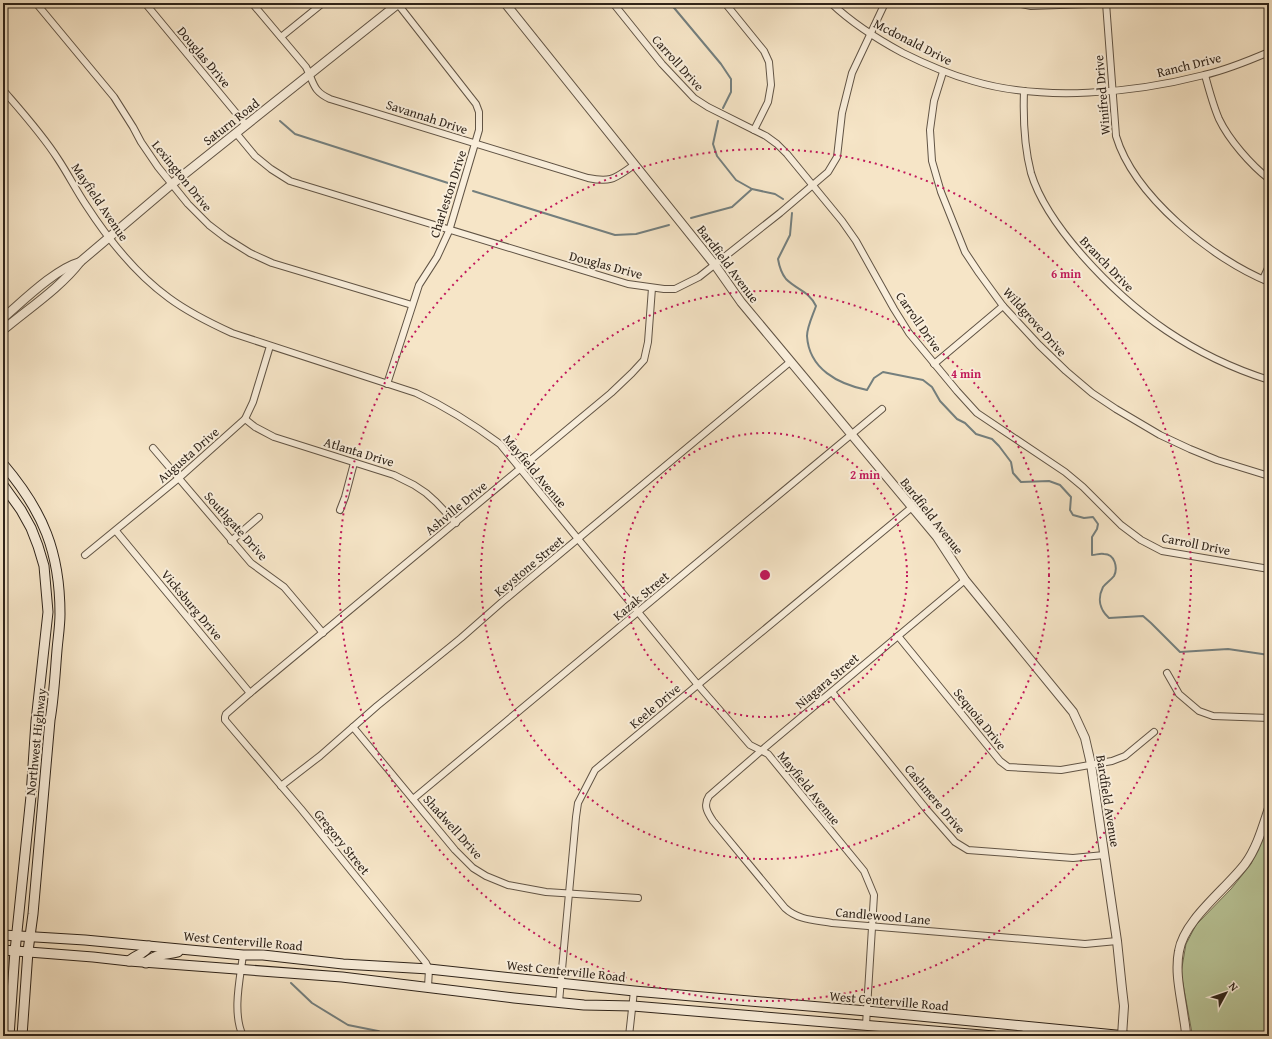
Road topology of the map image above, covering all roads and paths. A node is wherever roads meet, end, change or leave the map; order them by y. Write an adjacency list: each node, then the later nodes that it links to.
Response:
1 (36, 3): 29 (street, Lexington Drive)
2 (145, 3): 23 (street, Douglas Drive)
3 (252, 3): 15 (street, Savannah Drive)
4 (323, 3): 15 (street)
5 (398, 3): 18 (street, Saturn Road); 26 (street, Charleston Drive)
6 (505, 3): 27 (street, Bardfield Avenue)
7 (613, 3): 24 (street, Carroll Drive)
8 (725, 3): 24 (street)
9 (831, 3): 14 (street, Mcdonald Drive)
10 (885, 3): 14 (street, Douglas Drive)
11 (1016, 3): 13 (street)
12 (1117, 3): 13 (street)
13 (1106, 4): 22 (street, Winifred Drive)
14 (870, 34): 17 (street, Mcdonald Drive); 30 (street, Douglas Drive)
15 (281, 38): 18 (street, Savannah Drive)
16 (1269, 52): 19 (street, Ranch Drive)
17 (943, 72): 21 (street, Mcdonald Drive); 39 (street, Wildgrove Drive)
18 (310, 75): 23 (street, Saturn Road); 26 (street, Savannah Drive)
19 (1205, 75): 22 (street, Ranch Drive); 28 (street)
20 (3, 90): 32 (street, Mayfield Avenue)
21 (1024, 91): 22 (street, Mcdonald Drive); 45 (street, Branch Drive)
22 (1112, 91): 36 (street, Winifred Drive)
23 (246, 125): 25 (street, Saturn Road)
24 (754, 130): 30 (street, Carroll Drive)
25 (236, 133): 29 (street, Saturn Road); 31 (street, Douglas Drive)
26 (475, 144): 27 (street, Savannah Drive); 31 (street, Charleston Drive)
27 (634, 165): 34 (street, Bardfield Avenue)
28 (1269, 179)
29 (172, 184): 32 (street, Saturn Road); 38 (street, Lexington Drive)
30 (813, 185): 34 (street, Douglas Drive); 44 (street, Carroll Drive)
31 (449, 231): 37 (street, Douglas Drive); 38 (street, Charleston Drive)
32 (109, 238): 33 (street, Saturn Road); 42 (street, Mayfield Avenue)
33 (80, 262): 40 (street, Saturn Road); 41 (street, Saturn Road)
34 (715, 265): 37 (street, Douglas Drive); 43 (street, Bardfield Avenue)
35 (1269, 266): 36 (street)
36 (1266, 281)
37 (652, 288): 53 (street, Ashville Drive)
38 (412, 305): 46 (street, Charleston Drive)
39 (1004, 306): 44 (street); 54 (street, Wildgrove Drive)
40 (3, 318)
41 (3, 330)
42 (270, 346): 46 (street, Mayfield Avenue); 48 (street, Augusta Drive)
43 (790, 362): 49 (street, Bardfield Avenue); 64 (street, Keystone Street)
44 (934, 364): 67 (street, Carroll Drive)
45 (1269, 380)
46 (387, 384): 53 (street, Mayfield Avenue)
47 (882, 409): 49 (street, Kazak Street)
48 (245, 419): 51 (street, Atlanta Drive); 55 (street, Augusta Drive)
49 (851, 435): 59 (street, Bardfield Avenue); 69 (street, Kazak Street)
50 (153, 448): 55 (street, Southgate Drive)
51 (354, 462): 60 (street); 62 (street, Atlanta Drive)
52 (3, 464): 57 (main road, Northwest Highway)
53 (521, 469): 62 (street, Ashville Drive); 64 (street, Mayfield Avenue)
54 (1269, 476)
55 (179, 478): 63 (street, Augusta Drive); 65 (street, Southgate Drive)
56 (3, 485): 58 (main road, Northwest Highway)
57 (21, 486): 58 (main road); 76 (main road, Northwest Highway)
58 (10, 494): 77 (main road, Northwest Highway)
59 (911, 508): 68 (street, Bardfield Avenue); 73 (street, Keele Drive)
60 (340, 510)
61 (259, 517): 65 (street)
62 (456, 523): 70 (street, Ashville Drive)
63 (116, 531): 66 (street, Augusta Drive); 75 (street, Vicksburg Drive)
64 (578, 539): 69 (street, Mayfield Avenue); 80 (street, Keystone Street)
65 (231, 541): 70 (street, Southgate Drive)
66 (85, 556)
67 (1269, 569)
68 (966, 580): 71 (street, Niagara Street); 83 (street, Bardfield Avenue)
69 (638, 612): 73 (street, Mayfield Avenue); 87 (street, Kazak Street)
70 (323, 633): 75 (street, Ashville Drive)
71 (898, 636): 74 (street, Niagara Street); 83 (street, Sequoia Drive)
72 (1167, 673): 79 (street)
73 (698, 685): 82 (street, Mayfield Avenue); 91 (street, Keele Drive)
74 (832, 692): 82 (street, Niagara Street); 90 (street, Cashmere Drive)
75 (250, 693): 78 (street, Ashville Drive)
76 (54, 699): 77 (main road); 86 (main road, Northwest Highway)
77 (38, 701): 85 (main road, Northwest Highway)
78 (225, 717): 84 (street, Gregory Street)
79 (1269, 718)
80 (353, 727): 84 (street, Keystone Street); 87 (street, Shadwell Drive)
81 (1154, 732): 83 (street, Sequoia Drive)
82 (762, 750): 88 (street, Niagara Street); 93 (street, Mayfield Avenue)
83 (1091, 764): 90 (street, Bardfield Avenue)
84 (281, 786): 107 (street, Gregory Street)
85 (31, 798): 86 (main road); 95 (main road, Northwest Highway)
86 (43, 799): 96 (main road, Northwest Highway)
87 (413, 799): 91 (street, Shadwell Drive)
88 (706, 801): 93 (street, Candlewood Lane)
89 (1269, 808): 125 (street)
90 (1104, 854): 97 (street, Bardfield Avenue)
91 (569, 893): 92 (street, Shadwell Drive); 110 (street, Keele Drive)
92 (638, 898)
93 (872, 926): 97 (street, Candlewood Lane); 115 (street, Mayfield Avenue)
94 (3, 935): 95 (main road, West Centerville Road)
95 (17, 936): 96 (main road, West Centerville Road); 101 (main road, Northwest Highway)
96 (30, 936): 98 (main road, West Centerville Road); 102 (main road, Northwest Highway)
97 (1117, 941): 123 (street, Bardfield Avenue)
98 (149, 946): 99 (main road, West Centerville Road); 104 (main road)
99 (187, 949): 103 (main road, West Centerville Road); 105 (main road)
100 (3, 950): 101 (main road, West Centerville Road)
101 (15, 951): 102 (main road, West Centerville Road); 118 (main road, Northwest Highway)
102 (28, 951): 104 (main road, West Centerville Road); 119 (main road, Northwest Highway)
103 (243, 954): 106 (main road, West Centerville Road); 108 (street)
104 (129, 961): 105 (main road, West Centerville Road)
105 (146, 963): 108 (main road, West Centerville Road)
106 (343, 964): 107 (main road, West Centerville Road); 109 (main road)
107 (429, 969): 110 (main road, West Centerville Road); 111 (street)
108 (241, 970): 109 (main road, West Centerville Road); 120 (street)
109 (342, 977): 111 (main road, West Centerville Road)
110 (560, 983): 112 (main road, West Centerville Road); 113 (street, Keele Drive)
111 (428, 987): 113 (main road, West Centerville Road)
112 (634, 991): 114 (street); 115 (main road, West Centerville Road)
113 (559, 1002): 114 (main road, West Centerville Road)
114 (633, 1006): 116 (main road, West Centerville Road); 121 (street)
115 (867, 1011): 116 (street, Mayfield Avenue); 117 (main road, West Centerville Road)
116 (866, 1025): 122 (main road, West Centerville Road)
117 (1027, 1032): 123 (main road, West Centerville Road)
118 (9, 1036)
119 (22, 1036)
120 (243, 1036)
121 (629, 1036)
122 (994, 1036)
123 (1122, 1036): 124 (main road, West Centerville Road)
124 (1126, 1036)
125 (1186, 1036)

